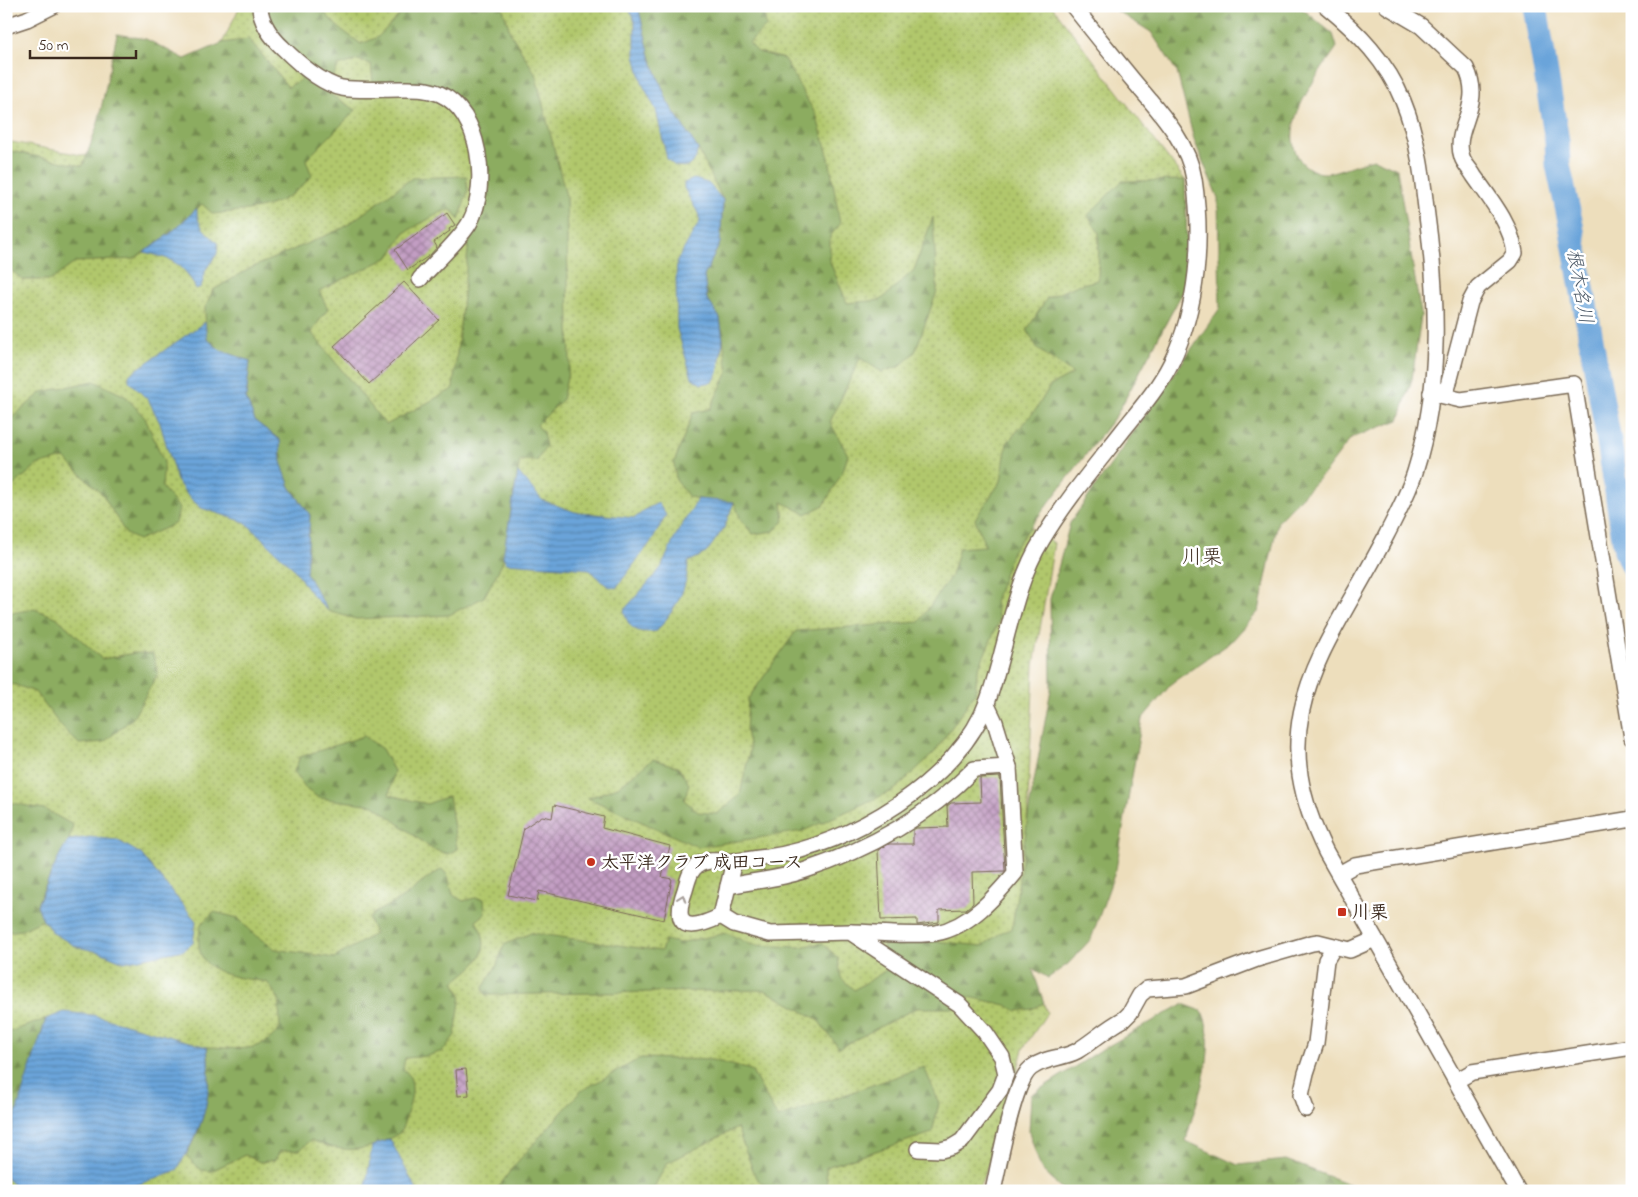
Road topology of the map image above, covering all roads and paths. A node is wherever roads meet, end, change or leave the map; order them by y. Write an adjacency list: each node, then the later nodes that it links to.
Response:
1 (53, 6): 6 (street)
2 (260, 6): 7 (street)
3 (1073, 6): 9 (street)
4 (1326, 6): 8 (street)
5 (1387, 6): 8 (street)
6 (6, 26)
7 (420, 279)
8 (1431, 393): 10 (street); 14 (street)
9 (986, 704): 11 (street); 13 (street)
10 (1632, 738)
11 (1009, 767): 15 (street); 17 (street)
12 (1632, 819): 14 (street)
13 (734, 861): 15 (street); 16 (street, one-way to 13)
14 (1338, 874): 18 (street)
15 (728, 886): 16 (street)
16 (721, 916): 17 (street)
17 (850, 932): 23 (street)
18 (1375, 939): 19 (street); 21 (street)
19 (1334, 947): 22 (street); 24 (street)
20 (1632, 1047): 21 (street)
21 (1456, 1081): 25 (street)
22 (1306, 1109)
23 (918, 1149)
24 (993, 1191)
25 (1518, 1191)

